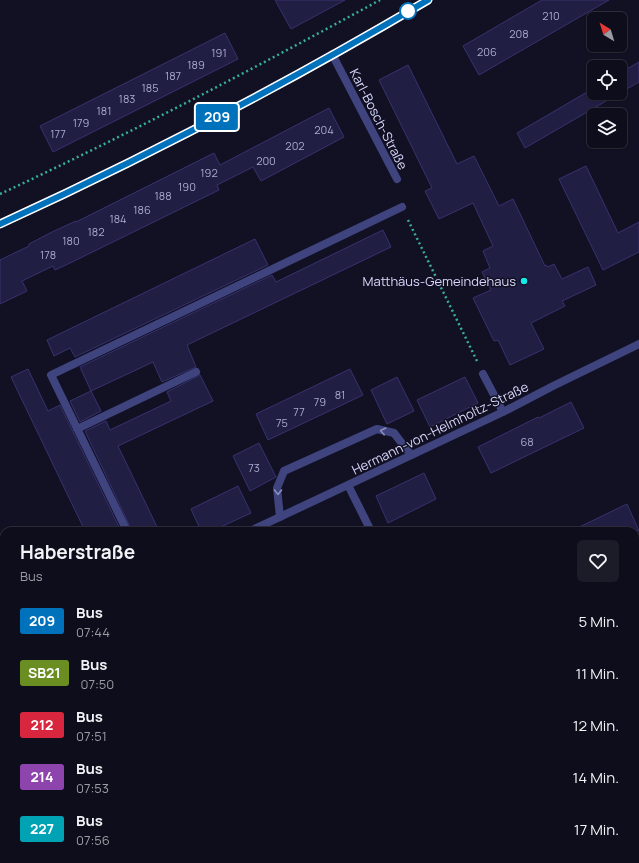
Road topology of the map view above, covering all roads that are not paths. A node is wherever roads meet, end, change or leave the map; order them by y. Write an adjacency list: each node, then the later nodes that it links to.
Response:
1 (428, 0): 2 (main road)
2 (332, 54): 3 (street, Karl-Bosch-Straße); 5 (main road)
3 (397, 179)
4 (402, 207): 10 (street)
5 (0, 224)
6 (639, 344): 9 (street, Hermann-von-Helmholtz-Straße)
7 (196, 372): 10 (street)
8 (483, 374): 9 (street)
9 (503, 412): 11 (street, Hermann-von-Helmholtz-Straße)
10 (77, 428): 14 (street)
11 (411, 455): 12 (street, Hermann-von-Helmholtz-Straße); 13 (street, one-way to 13)
12 (348, 485): 13 (street, Hermann-von-Helmholtz-Straße); 16 (street)
13 (280, 517): 15 (street, Hermann-von-Helmholtz-Straße)
14 (126, 527)
15 (259, 527)
16 (369, 527)

